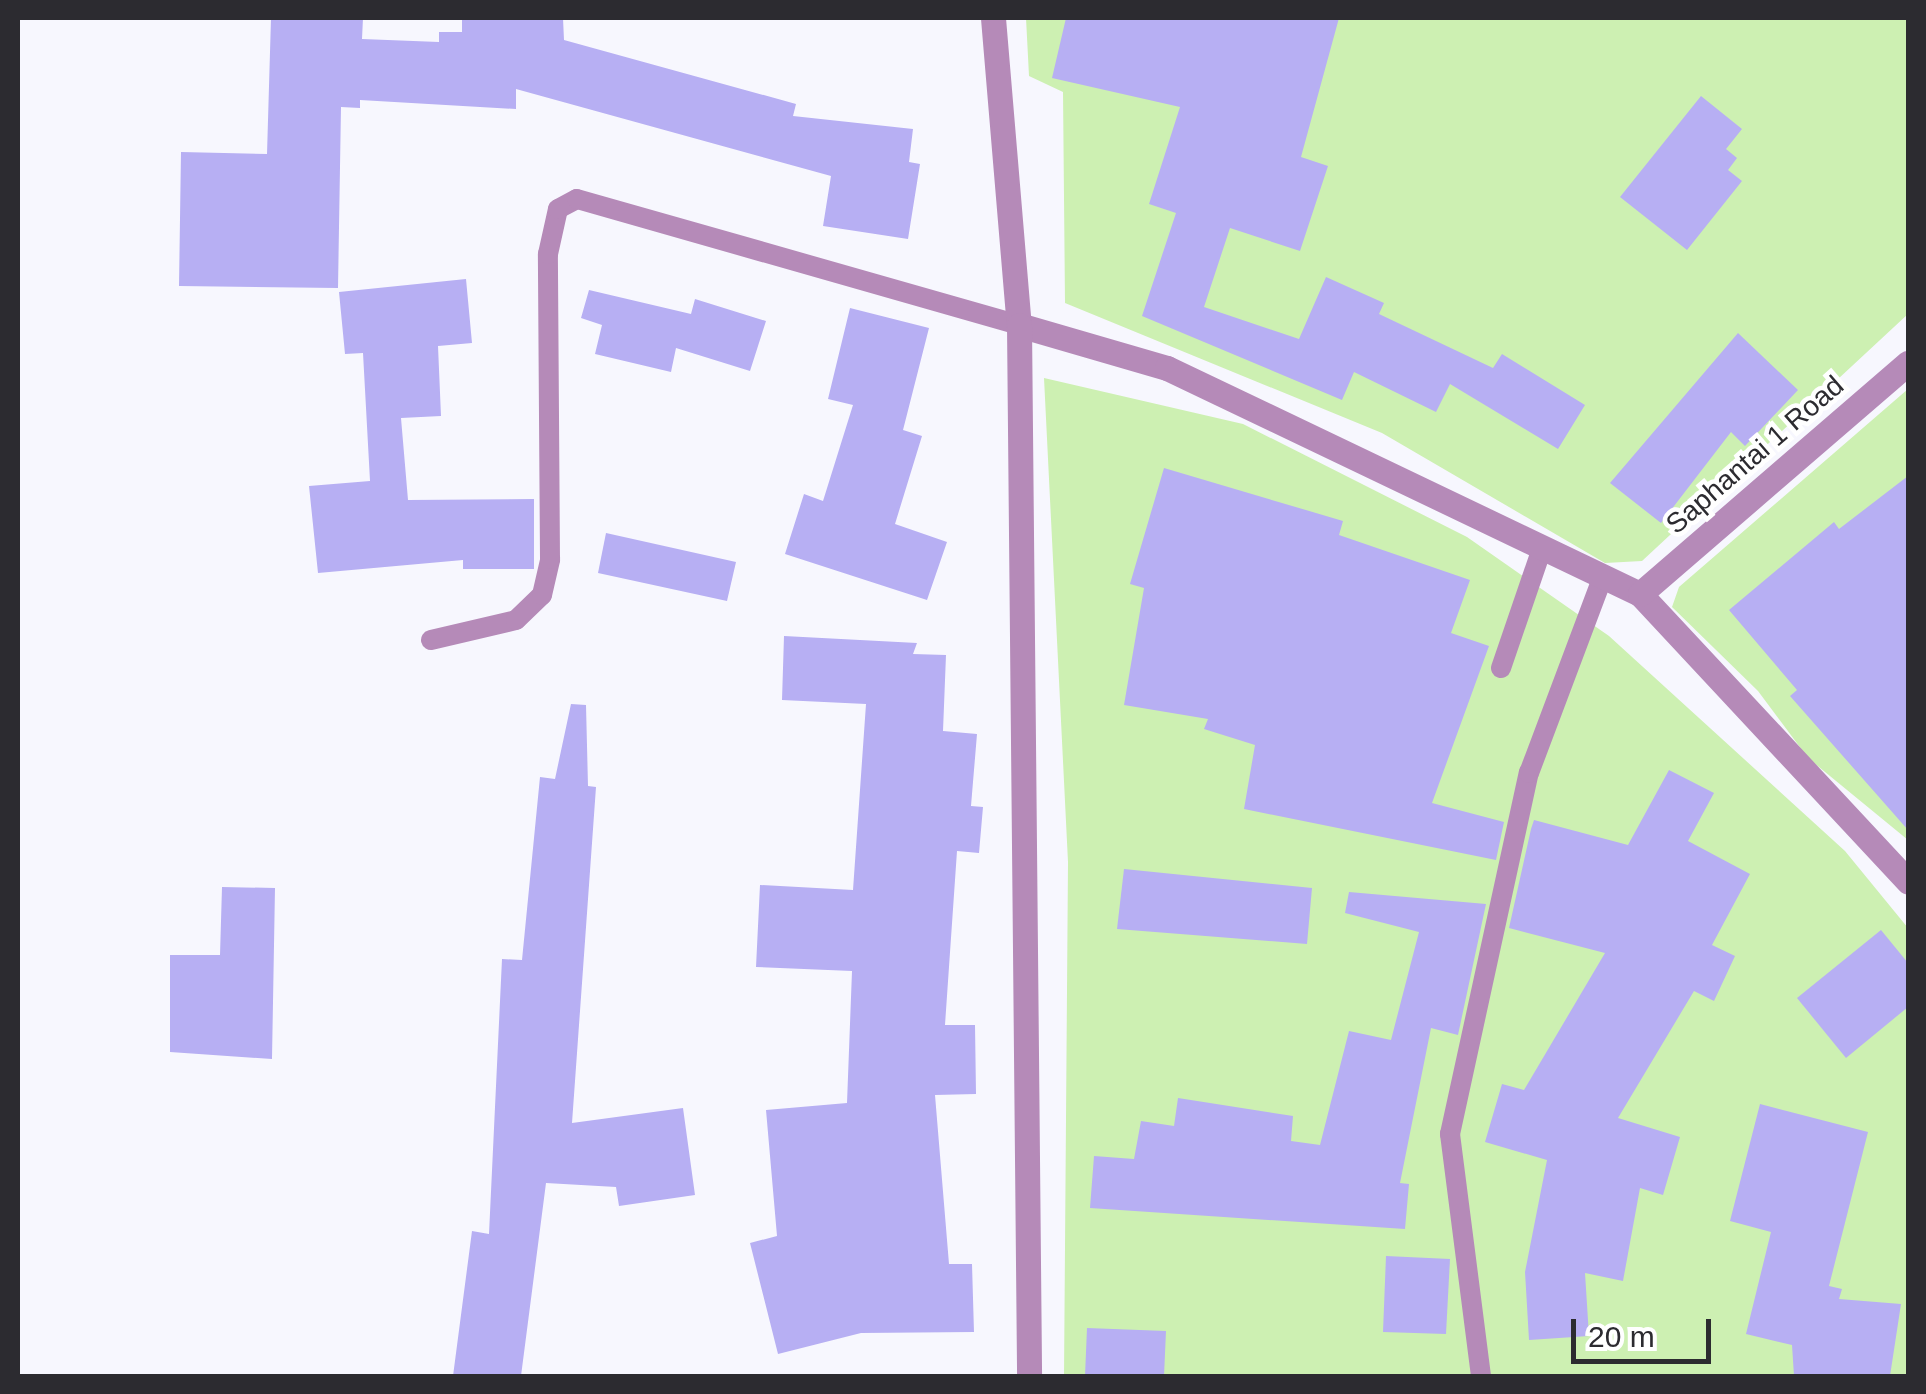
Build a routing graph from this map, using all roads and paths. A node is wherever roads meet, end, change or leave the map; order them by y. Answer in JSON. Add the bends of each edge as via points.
{"nodes":[{"id":1,"x":993,"y":18,"type":"edge"},
{"id":2,"x":1019,"y":324,"type":"junction"},
{"id":3,"x":1908,"y":363,"type":"edge"},
{"id":4,"x":1541,"y":551,"type":"junction"},
{"id":5,"x":1601,"y":581,"type":"junction"},
{"id":6,"x":1640,"y":594,"type":"junction"},
{"id":7,"x":431,"y":640,"type":"dead end"},
{"id":8,"x":1501,"y":668,"type":"dead end"},
{"id":9,"x":1908,"y":881,"type":"edge"},
{"id":10,"x":1029,"y":1376,"type":"edge"},
{"id":11,"x":1481,"y":1376,"type":"edge"}],
"edges":[{"from":1,"to":2,"type":"street"},
{"from":2,"to":4,"type":"street","via":[[1167,368]]},
{"from":2,"to":7,"type":"lane","via":[[577,199],[558,209],[548,254],[550,559],[542,594],[516,620]]},
{"from":2,"to":10,"type":"street"},
{"from":3,"to":6,"type":"street","name":"Saphantai 1 Road"},
{"from":4,"to":5,"type":"street"},
{"from":4,"to":8,"type":"lane"},
{"from":5,"to":6,"type":"street"},
{"from":5,"to":11,"type":"lane","via":[[1529,773],[1450,1134]]},
{"from":6,"to":9,"type":"street"}]}
